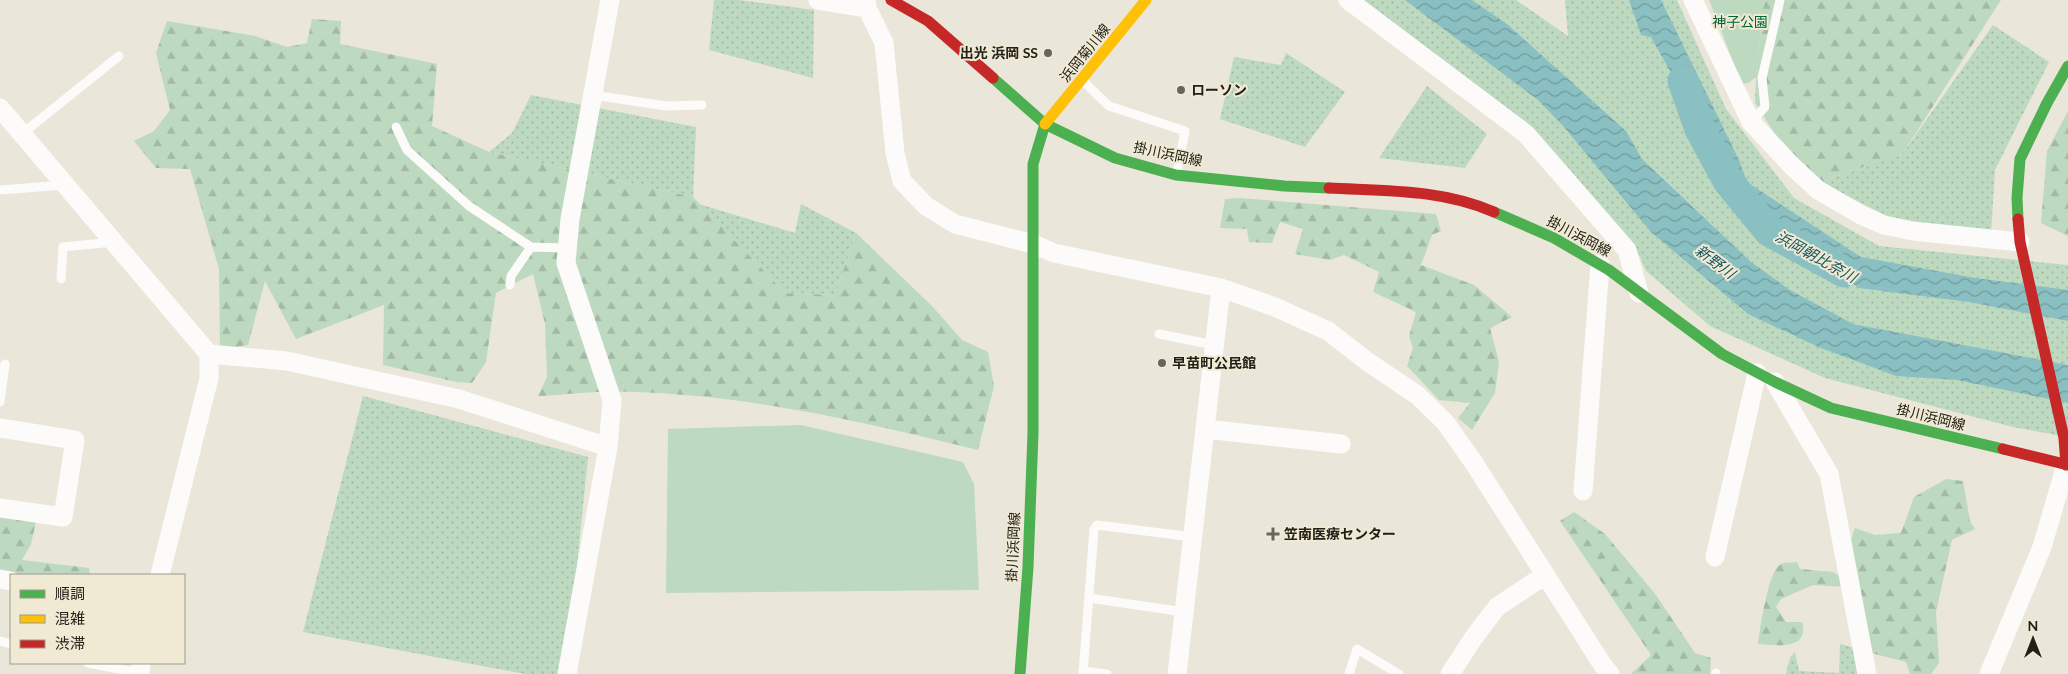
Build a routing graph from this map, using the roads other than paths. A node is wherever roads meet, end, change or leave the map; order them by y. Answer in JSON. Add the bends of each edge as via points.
{"nodes":[{"id":1,"x":610,"y":0,"type":"edge"},
{"id":2,"x":818,"y":0,"type":"edge"},
{"id":3,"x":891,"y":0,"type":"edge"},
{"id":4,"x":1146,"y":0,"type":"edge"},
{"id":5,"x":1348,"y":0,"type":"edge"},
{"id":6,"x":1693,"y":0,"type":"edge"},
{"id":7,"x":1780,"y":0,"type":"edge"},
{"id":8,"x":866,"y":4,"type":"edge"},
{"id":9,"x":119,"y":56,"type":"dead end"},
{"id":10,"x":2068,"y":66,"type":"edge"},
{"id":11,"x":1082,"y":80,"type":"junction"},
{"id":12,"x":593,"y":95,"type":"junction"},
{"id":13,"x":702,"y":106,"type":"dead end"},
{"id":14,"x":0,"y":108,"type":"edge"},
{"id":15,"x":1751,"y":122,"type":"junction"},
{"id":16,"x":1045,"y":124,"type":"junction"},
{"id":17,"x":396,"y":127,"type":"dead end"},
{"id":18,"x":23,"y":133,"type":"junction"},
{"id":19,"x":1176,"y":175,"type":"junction"},
{"id":20,"x":65,"y":185,"type":"junction"},
{"id":21,"x":0,"y":190,"type":"edge"},
{"id":22,"x":113,"y":242,"type":"junction"},
{"id":23,"x":1032,"y":244,"type":"junction"},
{"id":24,"x":531,"y":247,"type":"junction"},
{"id":25,"x":567,"y":248,"type":"junction"},
{"id":26,"x":2022,"y":248,"type":"junction"},
{"id":27,"x":1600,"y":264,"type":"junction"},
{"id":28,"x":61,"y":279,"type":"dead end"},
{"id":29,"x":510,"y":286,"type":"dead end"},
{"id":30,"x":1221,"y":288,"type":"junction"},
{"id":31,"x":1639,"y":293,"type":"junction"},
{"id":32,"x":1159,"y":334,"type":"dead end"},
{"id":33,"x":1214,"y":345,"type":"junction"},
{"id":34,"x":209,"y":354,"type":"junction"},
{"id":35,"x":4,"y":364,"type":"dead end"},
{"id":36,"x":1758,"y":373,"type":"junction"},
{"id":37,"x":1775,"y":382,"type":"junction"},
{"id":38,"x":0,"y":402,"type":"edge"},
{"id":39,"x":0,"y":428,"type":"edge"},
{"id":40,"x":1205,"y":429,"type":"junction"},
{"id":41,"x":1341,"y":444,"type":"dead end"},
{"id":42,"x":608,"y":447,"type":"junction"},
{"id":43,"x":2067,"y":465,"type":"edge"},
{"id":44,"x":1582,"y":491,"type":"dead end"},
{"id":45,"x":0,"y":508,"type":"edge"},
{"id":46,"x":1193,"y":537,"type":"junction"},
{"id":47,"x":1715,"y":557,"type":"dead end"},
{"id":48,"x":160,"y":574,"type":"edge"},
{"id":49,"x":1545,"y":575,"type":"junction"},
{"id":50,"x":1089,"y":598,"type":"junction"},
{"id":51,"x":1184,"y":612,"type":"junction"},
{"id":52,"x":95,"y":664,"type":"edge"},
{"id":53,"x":140,"y":670,"type":"edge"},
{"id":54,"x":1083,"y":672,"type":"edge"},
{"id":55,"x":567,"y":674,"type":"edge"},
{"id":56,"x":1020,"y":674,"type":"edge"},
{"id":57,"x":1107,"y":674,"type":"edge"},
{"id":58,"x":1177,"y":674,"type":"edge"},
{"id":59,"x":1349,"y":674,"type":"edge"},
{"id":60,"x":1400,"y":674,"type":"edge"},
{"id":61,"x":1450,"y":674,"type":"edge"},
{"id":62,"x":1610,"y":674,"type":"edge"},
{"id":63,"x":1867,"y":674,"type":"edge"},
{"id":64,"x":1989,"y":674,"type":"edge"}],
"edges":[{"from":1,"to":12,"type":"street"},
{"from":2,"to":8,"type":"street"},
{"from":3,"to":16,"type":"main road","name":"掛川浜岡線","via":[[928,22]]},
{"from":4,"to":11,"type":"main road","name":"浜岡菊川線"},
{"from":5,"to":31,"type":"street","via":[[1526,134],[1627,250]]},
{"from":6,"to":15,"type":"street"},
{"from":7,"to":15,"type":"lane","via":[[1762,78],[1765,107]]},
{"from":8,"to":23,"type":"street","via":[[884,43],[895,153],[902,181],[926,206],[955,224]]},
{"from":9,"to":18,"type":"lane"},
{"from":10,"to":26,"type":"main road","via":[[2020,159],[2017,198]]},
{"from":11,"to":16,"type":"main road","name":"浜岡菊川線"},
{"from":11,"to":19,"type":"lane","via":[[1109,106],[1185,131]]},
{"from":12,"to":13,"type":"lane","via":[[666,106]]},
{"from":12,"to":25,"type":"street"},
{"from":14,"to":18,"type":"street"},
{"from":15,"to":26,"type":"street","via":[[1818,190],[1861,215],[1884,225],[1913,231]]},
{"from":16,"to":19,"type":"main road","name":"掛川浜岡線","via":[[1115,158]]},
{"from":16,"to":23,"type":"main road","name":"掛川浜岡線","via":[[1034,164]]},
{"from":17,"to":24,"type":"lane","via":[[407,150],[469,206]]},
{"from":18,"to":20,"type":"street"},
{"from":19,"to":27,"type":"main road","name":"掛川浜岡線","via":[[1284,186],[1418,192],[1471,202],[1554,238]]},
{"from":20,"to":21,"type":"lane"},
{"from":20,"to":22,"type":"street"},
{"from":22,"to":28,"type":"lane","via":[[63,247]]},
{"from":22,"to":34,"type":"street"},
{"from":23,"to":30,"type":"street","via":[[1054,253]]},
{"from":23,"to":56,"type":"main road","name":"掛川浜岡線","via":[[1034,433]]},
{"from":24,"to":25,"type":"lane"},
{"from":24,"to":29,"type":"lane","via":[[511,276]]},
{"from":25,"to":42,"type":"street","via":[[566,262],[612,400]]},
{"from":26,"to":43,"type":"main road","via":[[2064,438]]},
{"from":27,"to":31,"type":"main road","name":"掛川浜岡線"},
{"from":27,"to":44,"type":"street"},
{"from":30,"to":33,"type":"street"},
{"from":30,"to":49,"type":"street","via":[[1328,331],[1417,395],[1445,422]]},
{"from":31,"to":36,"type":"main road","name":"掛川浜岡線","via":[[1722,354]]},
{"from":32,"to":33,"type":"lane"},
{"from":33,"to":40,"type":"street"},
{"from":34,"to":42,"type":"street","via":[[287,361],[459,399]]},
{"from":34,"to":48,"type":"street","via":[[209,378]]},
{"from":35,"to":38,"type":"lane"},
{"from":36,"to":37,"type":"main road","name":"掛川浜岡線"},
{"from":36,"to":47,"type":"street"},
{"from":37,"to":43,"type":"main road","name":"掛川浜岡線","via":[[1831,408]]},
{"from":37,"to":63,"type":"street","via":[[1829,474]]},
{"from":39,"to":45,"type":"street","via":[[75,440],[63,517]]},
{"from":40,"to":41,"type":"street"},
{"from":40,"to":46,"type":"street"},
{"from":42,"to":55,"type":"street"},
{"from":43,"to":64,"type":"street","via":[[2042,547]]},
{"from":46,"to":50,"type":"lane","via":[[1096,525]]},
{"from":46,"to":51,"type":"street"},
{"from":49,"to":61,"type":"street","via":[[1497,607]]},
{"from":49,"to":62,"type":"street"},
{"from":50,"to":51,"type":"lane"},
{"from":50,"to":54,"type":"lane"},
{"from":51,"to":58,"type":"street"},
{"from":52,"to":53,"type":"lane"},
{"from":54,"to":57,"type":"lane"},
{"from":59,"to":60,"type":"lane","via":[[1357,649]]}]}
